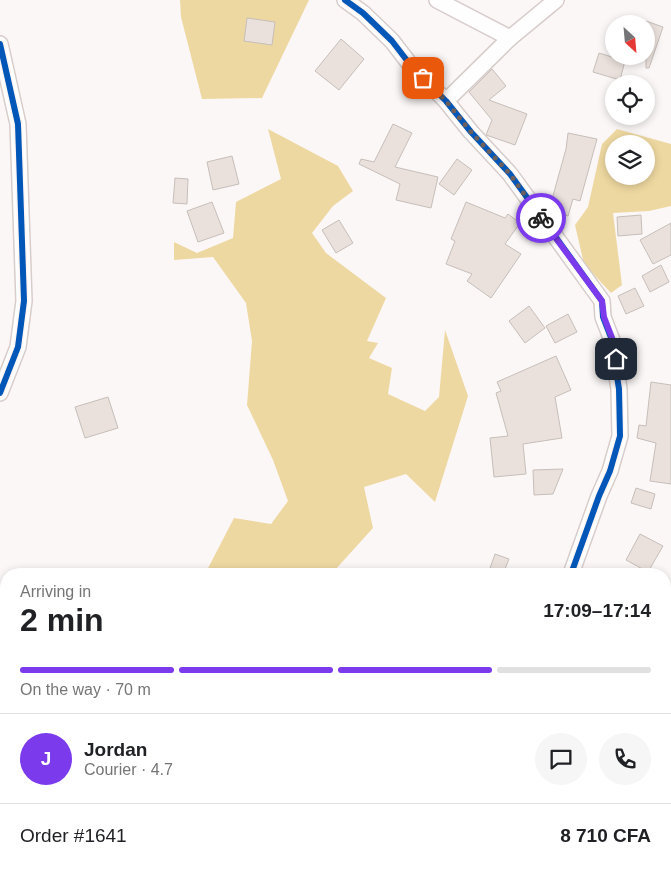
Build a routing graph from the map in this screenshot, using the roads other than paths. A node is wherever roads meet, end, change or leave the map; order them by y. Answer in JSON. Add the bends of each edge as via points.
{"nodes":[{"id":1,"x":345,"y":0,"type":"edge"},
{"id":2,"x":437,"y":0,"type":"edge"},
{"id":3,"x":556,"y":0,"type":"edge"},
{"id":4,"x":510,"y":38,"type":"junction"},
{"id":5,"x":0,"y":44,"type":"edge"},
{"id":6,"x":446,"y":101,"type":"junction"},
{"id":7,"x":0,"y":393,"type":"edge"},
{"id":8,"x":573,"y":568,"type":"edge"}],
"edges":[{"from":1,"to":6,"type":"street","via":[[376,24]]},
{"from":2,"to":4,"type":"street"},
{"from":3,"to":4,"type":"street"},
{"from":4,"to":6,"type":"street"},
{"from":5,"to":7,"type":"street","via":[[18,124],[24,292],[18,347]]},
{"from":6,"to":8,"type":"street","via":[[510,174],[602,301],[604,317],[616,348],[620,436]]}]}
